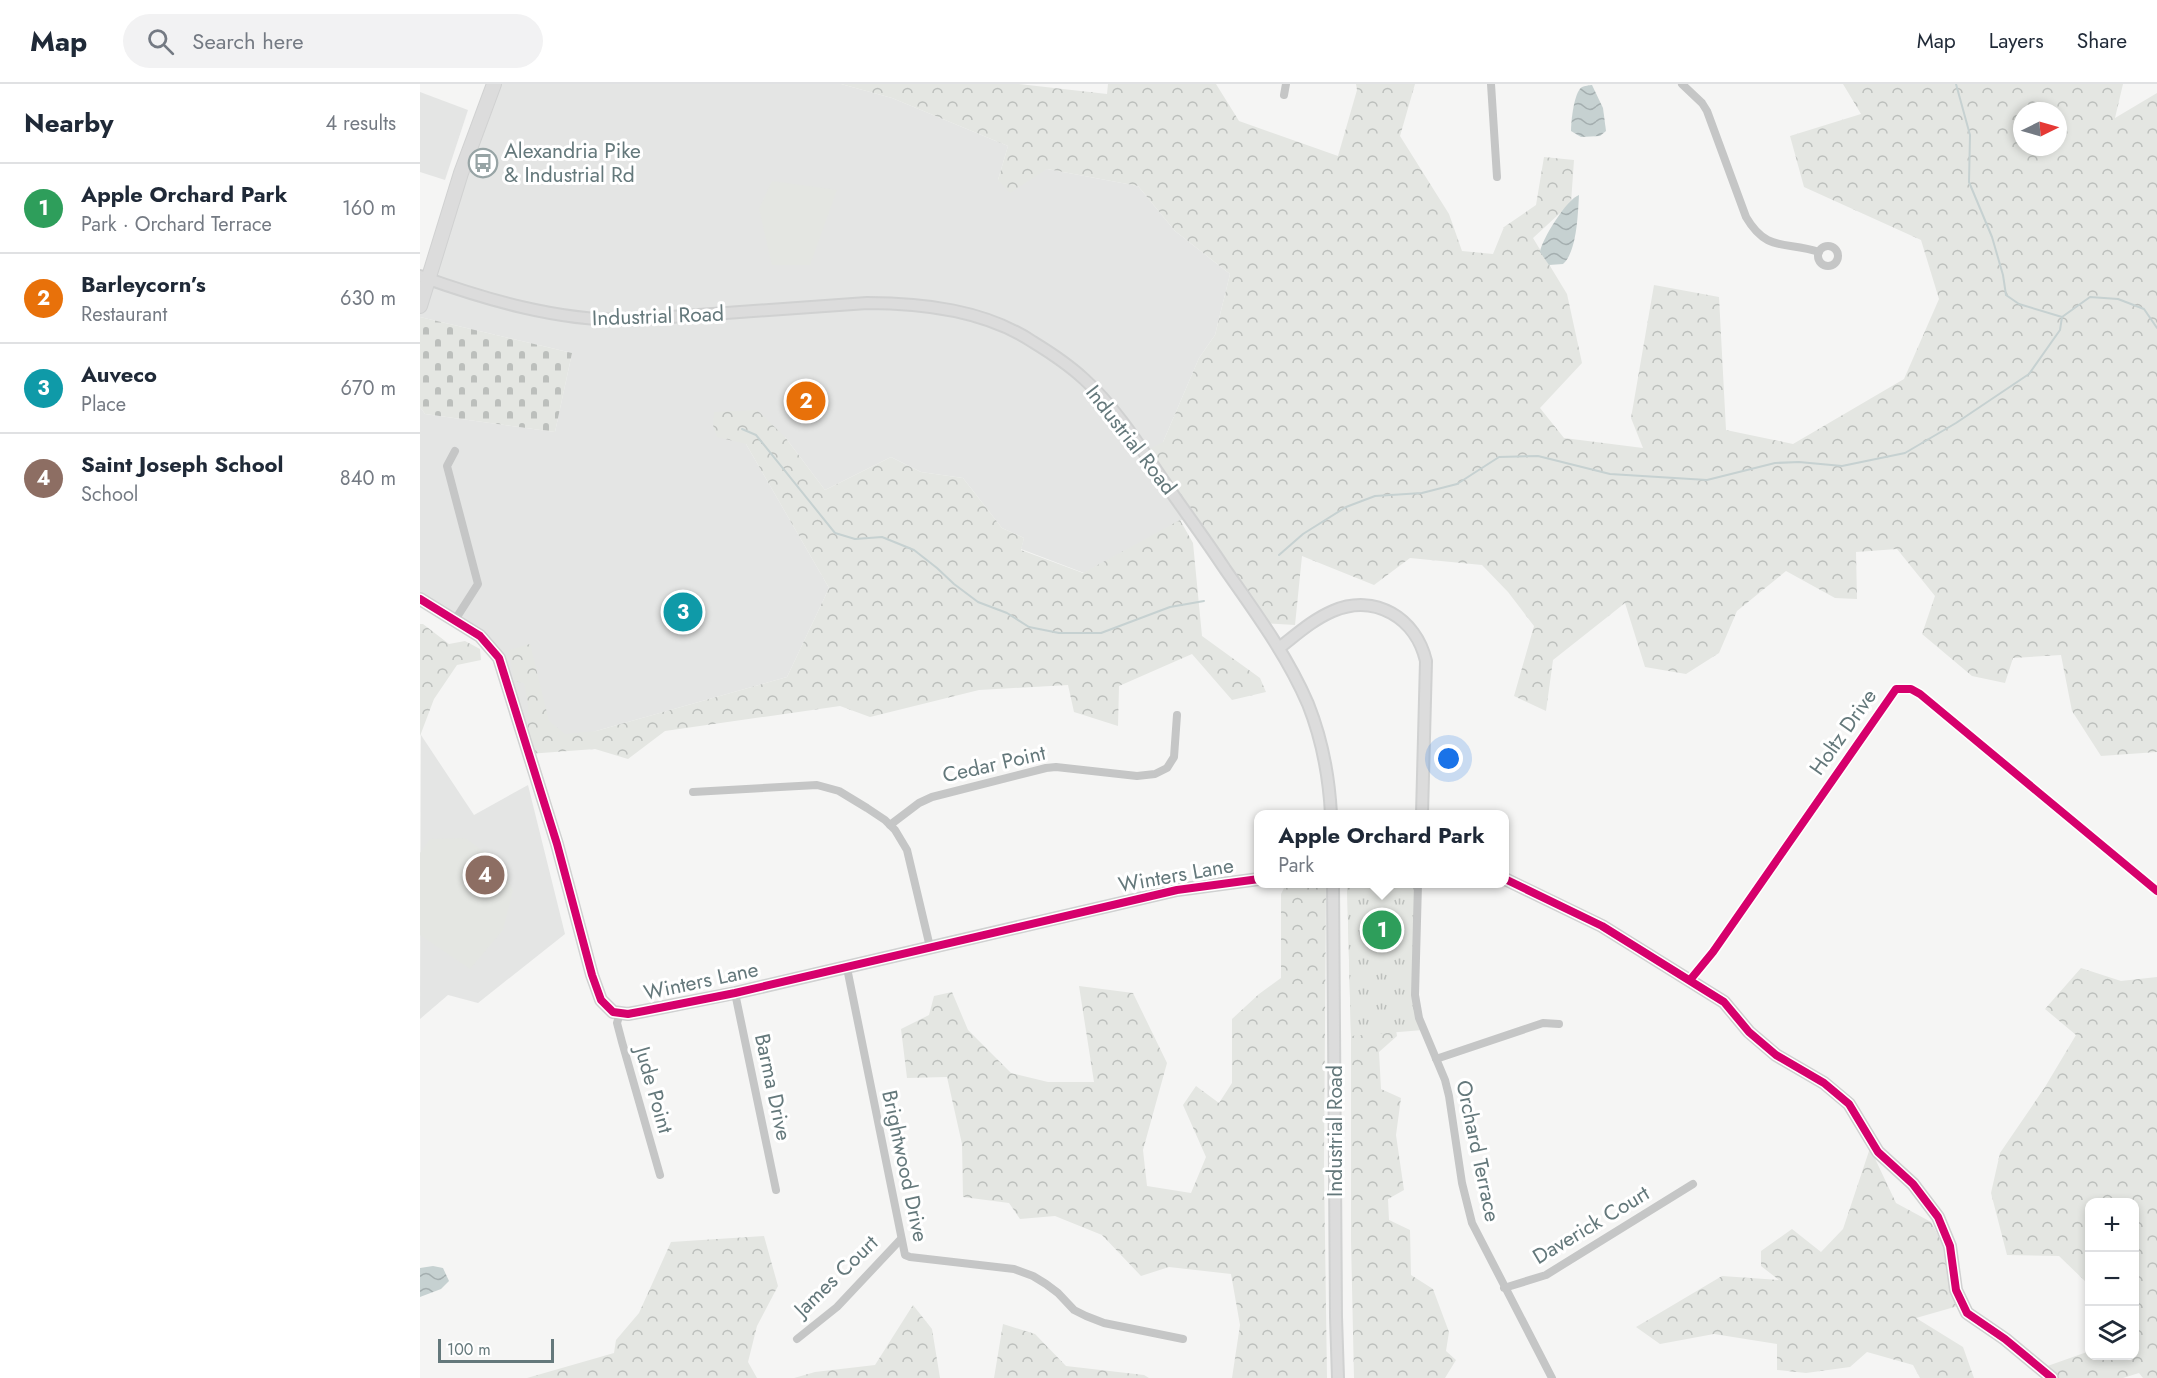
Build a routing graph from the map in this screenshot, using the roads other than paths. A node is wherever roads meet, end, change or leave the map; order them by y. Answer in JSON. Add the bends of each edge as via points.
{"nodes":[{"id":1,"x":494,"y":84,"type":"edge"},
{"id":2,"x":1286,"y":84,"type":"edge"},
{"id":3,"x":1491,"y":84,"type":"edge"},
{"id":4,"x":1682,"y":84,"type":"edge"},
{"id":5,"x":1284,"y":94,"type":"dead end"},
{"id":6,"x":1497,"y":177,"type":"dead end"},
{"id":7,"x":1819,"y":252,"type":"dead end"},
{"id":8,"x":425,"y":278,"type":"edge"},
{"id":9,"x":420,"y":306,"type":"edge"},
{"id":10,"x":455,"y":451,"type":"dead end"},
{"id":11,"x":420,"y":599,"type":"edge"},
{"id":12,"x":455,"y":620,"type":"junction"},
{"id":13,"x":1279,"y":648,"type":"junction"},
{"id":14,"x":1177,"y":716,"type":"dead end"},
{"id":15,"x":693,"y":792,"type":"dead end"},
{"id":16,"x":1331,"y":810,"type":"edge"},
{"id":17,"x":1422,"y":810,"type":"edge"},
{"id":18,"x":890,"y":825,"type":"junction"},
{"id":19,"x":1254,"y":880,"type":"edge"},
{"id":20,"x":1509,"y":881,"type":"edge"},
{"id":21,"x":1333,"y":888,"type":"edge"},
{"id":22,"x":1418,"y":888,"type":"edge"},
{"id":23,"x":2157,"y":891,"type":"edge"},
{"id":24,"x":930,"y":947,"type":"junction"},
{"id":25,"x":848,"y":968,"type":"junction"},
{"id":26,"x":1690,"y":980,"type":"junction"},
{"id":27,"x":735,"y":993,"type":"junction"},
{"id":28,"x":620,"y":1013,"type":"junction"},
{"id":29,"x":1559,"y":1024,"type":"dead end"},
{"id":30,"x":1436,"y":1059,"type":"junction"},
{"id":31,"x":660,"y":1175,"type":"dead end"},
{"id":32,"x":1693,"y":1184,"type":"dead end"},
{"id":33,"x":776,"y":1190,"type":"dead end"},
{"id":34,"x":901,"y":1239,"type":"junction"},
{"id":35,"x":1504,"y":1288,"type":"junction"},
{"id":36,"x":797,"y":1339,"type":"dead end"},
{"id":37,"x":1184,"y":1339,"type":"dead end"},
{"id":38,"x":1338,"y":1378,"type":"edge"},
{"id":39,"x":1552,"y":1378,"type":"edge"},
{"id":40,"x":2052,"y":1378,"type":"edge"}],
"edges":[{"from":1,"to":8,"type":"highway"},
{"from":2,"to":5,"type":"street"},
{"from":3,"to":6,"type":"street"},
{"from":4,"to":7,"type":"street","via":[[1707,111],[1753,230],[1769,241]]},
{"from":8,"to":9,"type":"highway"},
{"from":8,"to":13,"type":"street","name":"Industrial Road","via":[[537,311],[581,318],[630,320],[894,303],[959,312],[1015,332],[1068,366],[1109,406]]},
{"from":10,"to":12,"type":"street","via":[[447,466],[478,584]]},
{"from":11,"to":12,"type":"street","name":"Winters Lane"},
{"from":12,"to":28,"type":"street","name":"Winters Lane","via":[[480,636],[499,658],[557,844],[592,975],[604,1004]]},
{"from":13,"to":16,"type":"street","name":"Industrial Road","via":[[1314,722],[1327,768]]},
{"from":13,"to":17,"type":"street","via":[[1318,618],[1353,606],[1382,608],[1407,623],[1420,640],[1426,661]]},
{"from":14,"to":18,"type":"street","name":"Cedar Point","via":[[1173,757],[1167,768],[1155,774],[1046,768],[932,797]]},
{"from":15,"to":18,"type":"street","via":[[827,786]]},
{"from":18,"to":24,"type":"street","via":[[907,850]]},
{"from":19,"to":24,"type":"street","name":"Winters Lane","via":[[1177,890]]},
{"from":20,"to":26,"type":"street","via":[[1602,926]]},
{"from":21,"to":38,"type":"street","name":"Industrial Road"},
{"from":22,"to":30,"type":"street","name":"Orchard Terrace","via":[[1415,995],[1419,1018]]},
{"from":23,"to":26,"type":"street","name":"Holtz Drive","via":[[1920,693],[1896,689]]},
{"from":24,"to":25,"type":"street","name":"Winters Lane"},
{"from":25,"to":27,"type":"street","name":"Winters Lane"},
{"from":25,"to":34,"type":"street","name":"Brightwood Drive"},
{"from":26,"to":40,"type":"street","via":[[1724,1002],[1749,1032],[1776,1055],[1824,1083],[1849,1104],[1878,1152],[1913,1184],[1938,1217],[1950,1246],[1956,1290],[1967,1313]]},
{"from":27,"to":28,"type":"street","name":"Winters Lane"},
{"from":27,"to":33,"type":"street","name":"Barma Drive"},
{"from":28,"to":31,"type":"street","name":"Jude Point","via":[[617,1023]]},
{"from":29,"to":30,"type":"street","via":[[1543,1023]]},
{"from":30,"to":35,"type":"street","name":"Orchard Terrace","via":[[1449,1096],[1472,1224]]},
{"from":32,"to":35,"type":"street","name":"Daverick Court","via":[[1546,1275]]},
{"from":34,"to":36,"type":"street","name":"James Court","via":[[837,1307]]},
{"from":34,"to":37,"type":"street","name":"Brightwood Drive","via":[[904,1253],[910,1257],[1014,1269],[1034,1276],[1086,1317]]},
{"from":35,"to":39,"type":"street","name":"Orchard Terrace"}]}
